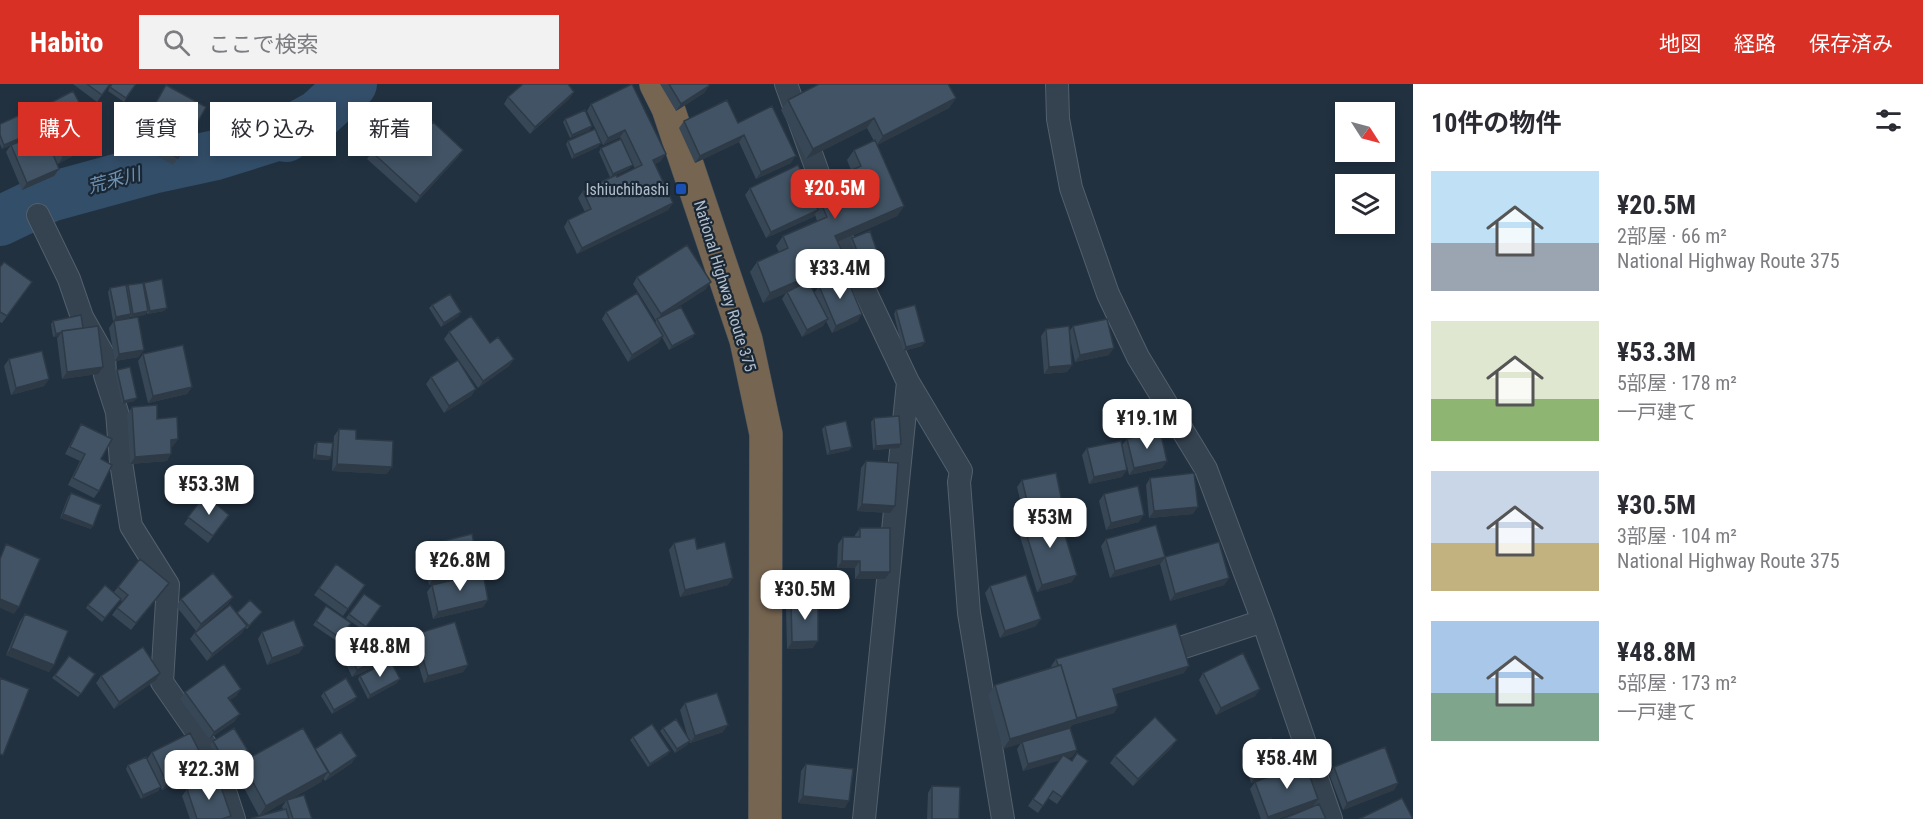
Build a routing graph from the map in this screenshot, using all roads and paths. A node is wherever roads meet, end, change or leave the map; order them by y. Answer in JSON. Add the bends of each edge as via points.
{"nodes":[{"id":1,"x":656,"y":84,"type":"edge"},
{"id":2,"x":786,"y":84,"type":"edge"},
{"id":3,"x":1057,"y":84,"type":"edge"},
{"id":4,"x":38,"y":215,"type":"dead end"},
{"id":5,"x":908,"y":382,"type":"junction"},
{"id":6,"x":1263,"y":621,"type":"junction"},
{"id":7,"x":1130,"y":664,"type":"edge"},
{"id":8,"x":1008,"y":704,"type":"edge"},
{"id":9,"x":986,"y":711,"type":"junction"},
{"id":10,"x":234,"y":819,"type":"edge"},
{"id":11,"x":765,"y":819,"type":"edge"},
{"id":12,"x":864,"y":819,"type":"edge"},
{"id":13,"x":1003,"y":819,"type":"edge"},
{"id":14,"x":1331,"y":819,"type":"edge"}],
"edges":[{"from":1,"to":11,"type":"highway","name":"National Highway Route 375","via":[[668,108],[746,340],[766,434]]},
{"from":2,"to":5,"type":"street","via":[[847,253]]},
{"from":3,"to":6,"type":"street","via":[[1071,188],[1108,294],[1138,357],[1206,469]]},
{"from":4,"to":10,"type":"street","via":[[69,279],[82,317],[104,356],[105,375],[117,412],[131,526],[168,585],[162,682],[214,757]]},
{"from":5,"to":9,"type":"street","via":[[961,471],[969,613]]},
{"from":5,"to":12,"type":"street"},
{"from":6,"to":7,"type":"street"},
{"from":6,"to":14,"type":"street"},
{"from":8,"to":9,"type":"street"},
{"from":9,"to":13,"type":"street"}]}
